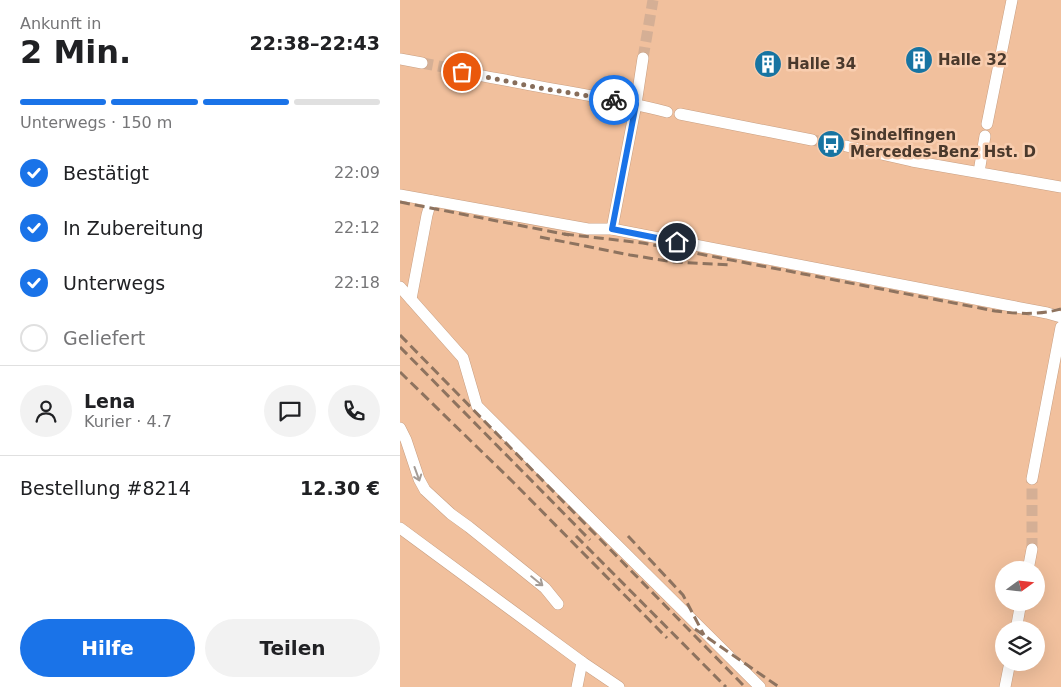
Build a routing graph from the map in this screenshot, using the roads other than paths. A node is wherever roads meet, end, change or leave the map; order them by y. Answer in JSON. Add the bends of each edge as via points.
{"nodes":[{"id":1,"x":1012,"y":0,"type":"edge"},
{"id":2,"x":643,"y":58,"type":"tunnel mouth"},
{"id":3,"x":400,"y":59,"type":"edge"},
{"id":4,"x":422,"y":63,"type":"tunnel mouth"},
{"id":5,"x":449,"y":68,"type":"tunnel mouth"},
{"id":6,"x":636,"y":104,"type":"junction"},
{"id":7,"x":667,"y":112,"type":"dead end"},
{"id":8,"x":680,"y":114,"type":"dead end"},
{"id":9,"x":812,"y":140,"type":"tunnel mouth"},
{"id":10,"x":846,"y":146,"type":"tunnel mouth"},
{"id":11,"x":979,"y":172,"type":"junction"},
{"id":12,"x":1061,"y":188,"type":"edge"},
{"id":13,"x":400,"y":195,"type":"edge"},
{"id":14,"x":432,"y":201,"type":"junction"},
{"id":15,"x":612,"y":229,"type":"junction"},
{"id":16,"x":400,"y":287,"type":"edge"},
{"id":17,"x":411,"y":299,"type":"junction"},
{"id":18,"x":1061,"y":317,"type":"edge"},
{"id":19,"x":1061,"y":327,"type":"edge"},
{"id":20,"x":400,"y":428,"type":"edge"},
{"id":21,"x":1032,"y":479,"type":"tunnel mouth"},
{"id":22,"x":400,"y":528,"type":"edge"},
{"id":23,"x":1032,"y":548,"type":"tunnel mouth"},
{"id":24,"x":1030,"y":561,"type":"edge"},
{"id":25,"x":558,"y":604,"type":"dead end"},
{"id":26,"x":582,"y":662,"type":"junction"},
{"id":27,"x":1008,"y":671,"type":"edge"},
{"id":28,"x":577,"y":687,"type":"edge"},
{"id":29,"x":619,"y":687,"type":"edge"},
{"id":30,"x":760,"y":687,"type":"edge"},
{"id":31,"x":1005,"y":687,"type":"edge"}],
"edges":[{"from":1,"to":11,"type":"street"},
{"from":2,"to":6,"type":"street"},
{"from":3,"to":4,"type":"street"},
{"from":5,"to":6,"type":"street"},
{"from":6,"to":7,"type":"street"},
{"from":6,"to":15,"type":"street"},
{"from":8,"to":9,"type":"street"},
{"from":10,"to":11,"type":"street"},
{"from":11,"to":12,"type":"street"},
{"from":13,"to":14,"type":"street"},
{"from":14,"to":15,"type":"street","via":[[588,229]]},
{"from":14,"to":17,"type":"street"},
{"from":15,"to":18,"type":"street"},
{"from":16,"to":17,"type":"street"},
{"from":17,"to":30,"type":"street","via":[[463,358],[477,406]]},
{"from":19,"to":21,"type":"street"},
{"from":20,"to":25,"type":"street","one_way":true,"via":[[418,479],[426,490],[451,514],[545,588]]},
{"from":22,"to":26,"type":"street"},
{"from":23,"to":24,"type":"street"},
{"from":26,"to":28,"type":"street"},
{"from":26,"to":29,"type":"street"},
{"from":27,"to":31,"type":"street"}]}
